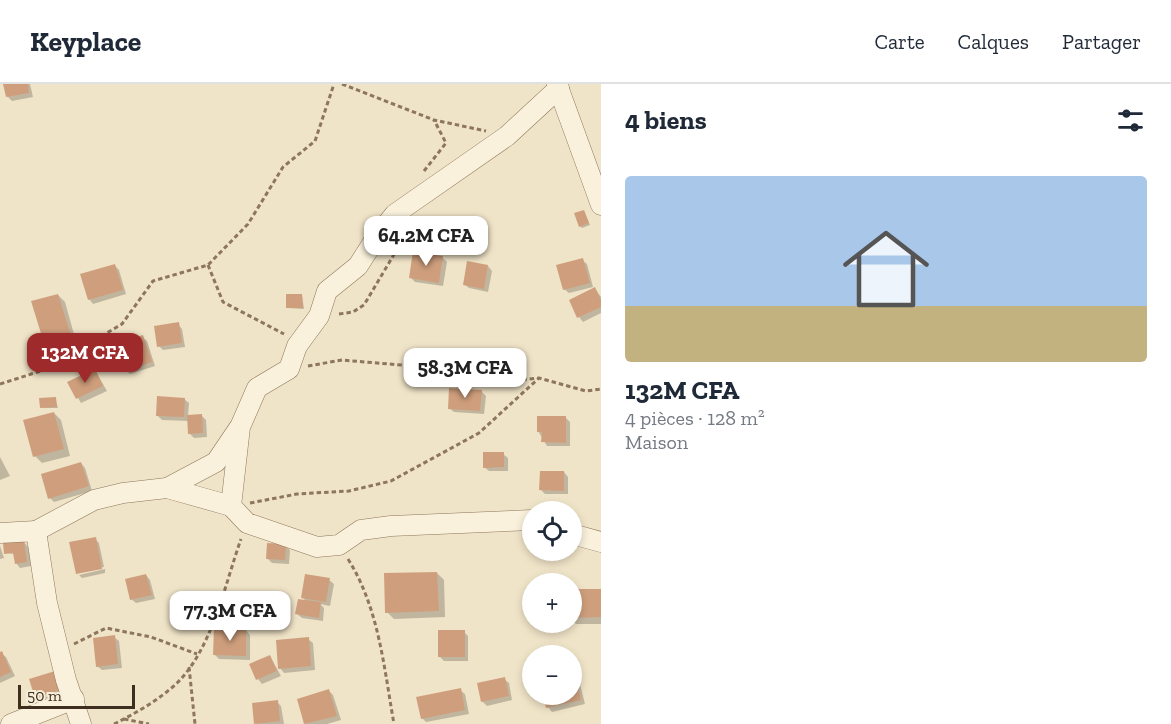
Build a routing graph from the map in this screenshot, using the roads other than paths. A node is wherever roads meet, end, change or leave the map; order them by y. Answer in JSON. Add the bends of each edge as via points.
{"nodes":[{"id":1,"x":558,"y":86,"type":"edge"},
{"id":2,"x":601,"y":205,"type":"edge"},
{"id":3,"x":240,"y":427,"type":"junction"},
{"id":4,"x":167,"y":488,"type":"junction"},
{"id":5,"x":231,"y":506,"type":"junction"},
{"id":6,"x":522,"y":520,"type":"edge"},
{"id":7,"x":36,"y":531,"type":"junction"},
{"id":8,"x":0,"y":533,"type":"edge"},
{"id":9,"x":582,"y":537,"type":"edge"},
{"id":10,"x":601,"y":542,"type":"edge"},
{"id":11,"x":74,"y":699,"type":"junction"},
{"id":12,"x":11,"y":724,"type":"edge"},
{"id":13,"x":81,"y":724,"type":"edge"}],
"edges":[{"from":1,"to":2,"type":"street"},
{"from":1,"to":3,"type":"street","via":[[507,136],[395,214],[358,266],[327,291],[319,316],[297,346],[289,369],[256,388]]},
{"from":3,"to":4,"type":"street","via":[[216,462]]},
{"from":3,"to":5,"type":"street"},
{"from":4,"to":5,"type":"street"},
{"from":4,"to":7,"type":"street","via":[[123,492],[94,500]]},
{"from":5,"to":6,"type":"street","via":[[247,523],[317,547],[339,545],[362,530]]},
{"from":7,"to":8,"type":"street"},
{"from":7,"to":11,"type":"street","via":[[47,603]]},
{"from":9,"to":10,"type":"street"},
{"from":11,"to":12,"type":"street"},
{"from":11,"to":13,"type":"street"}]}
